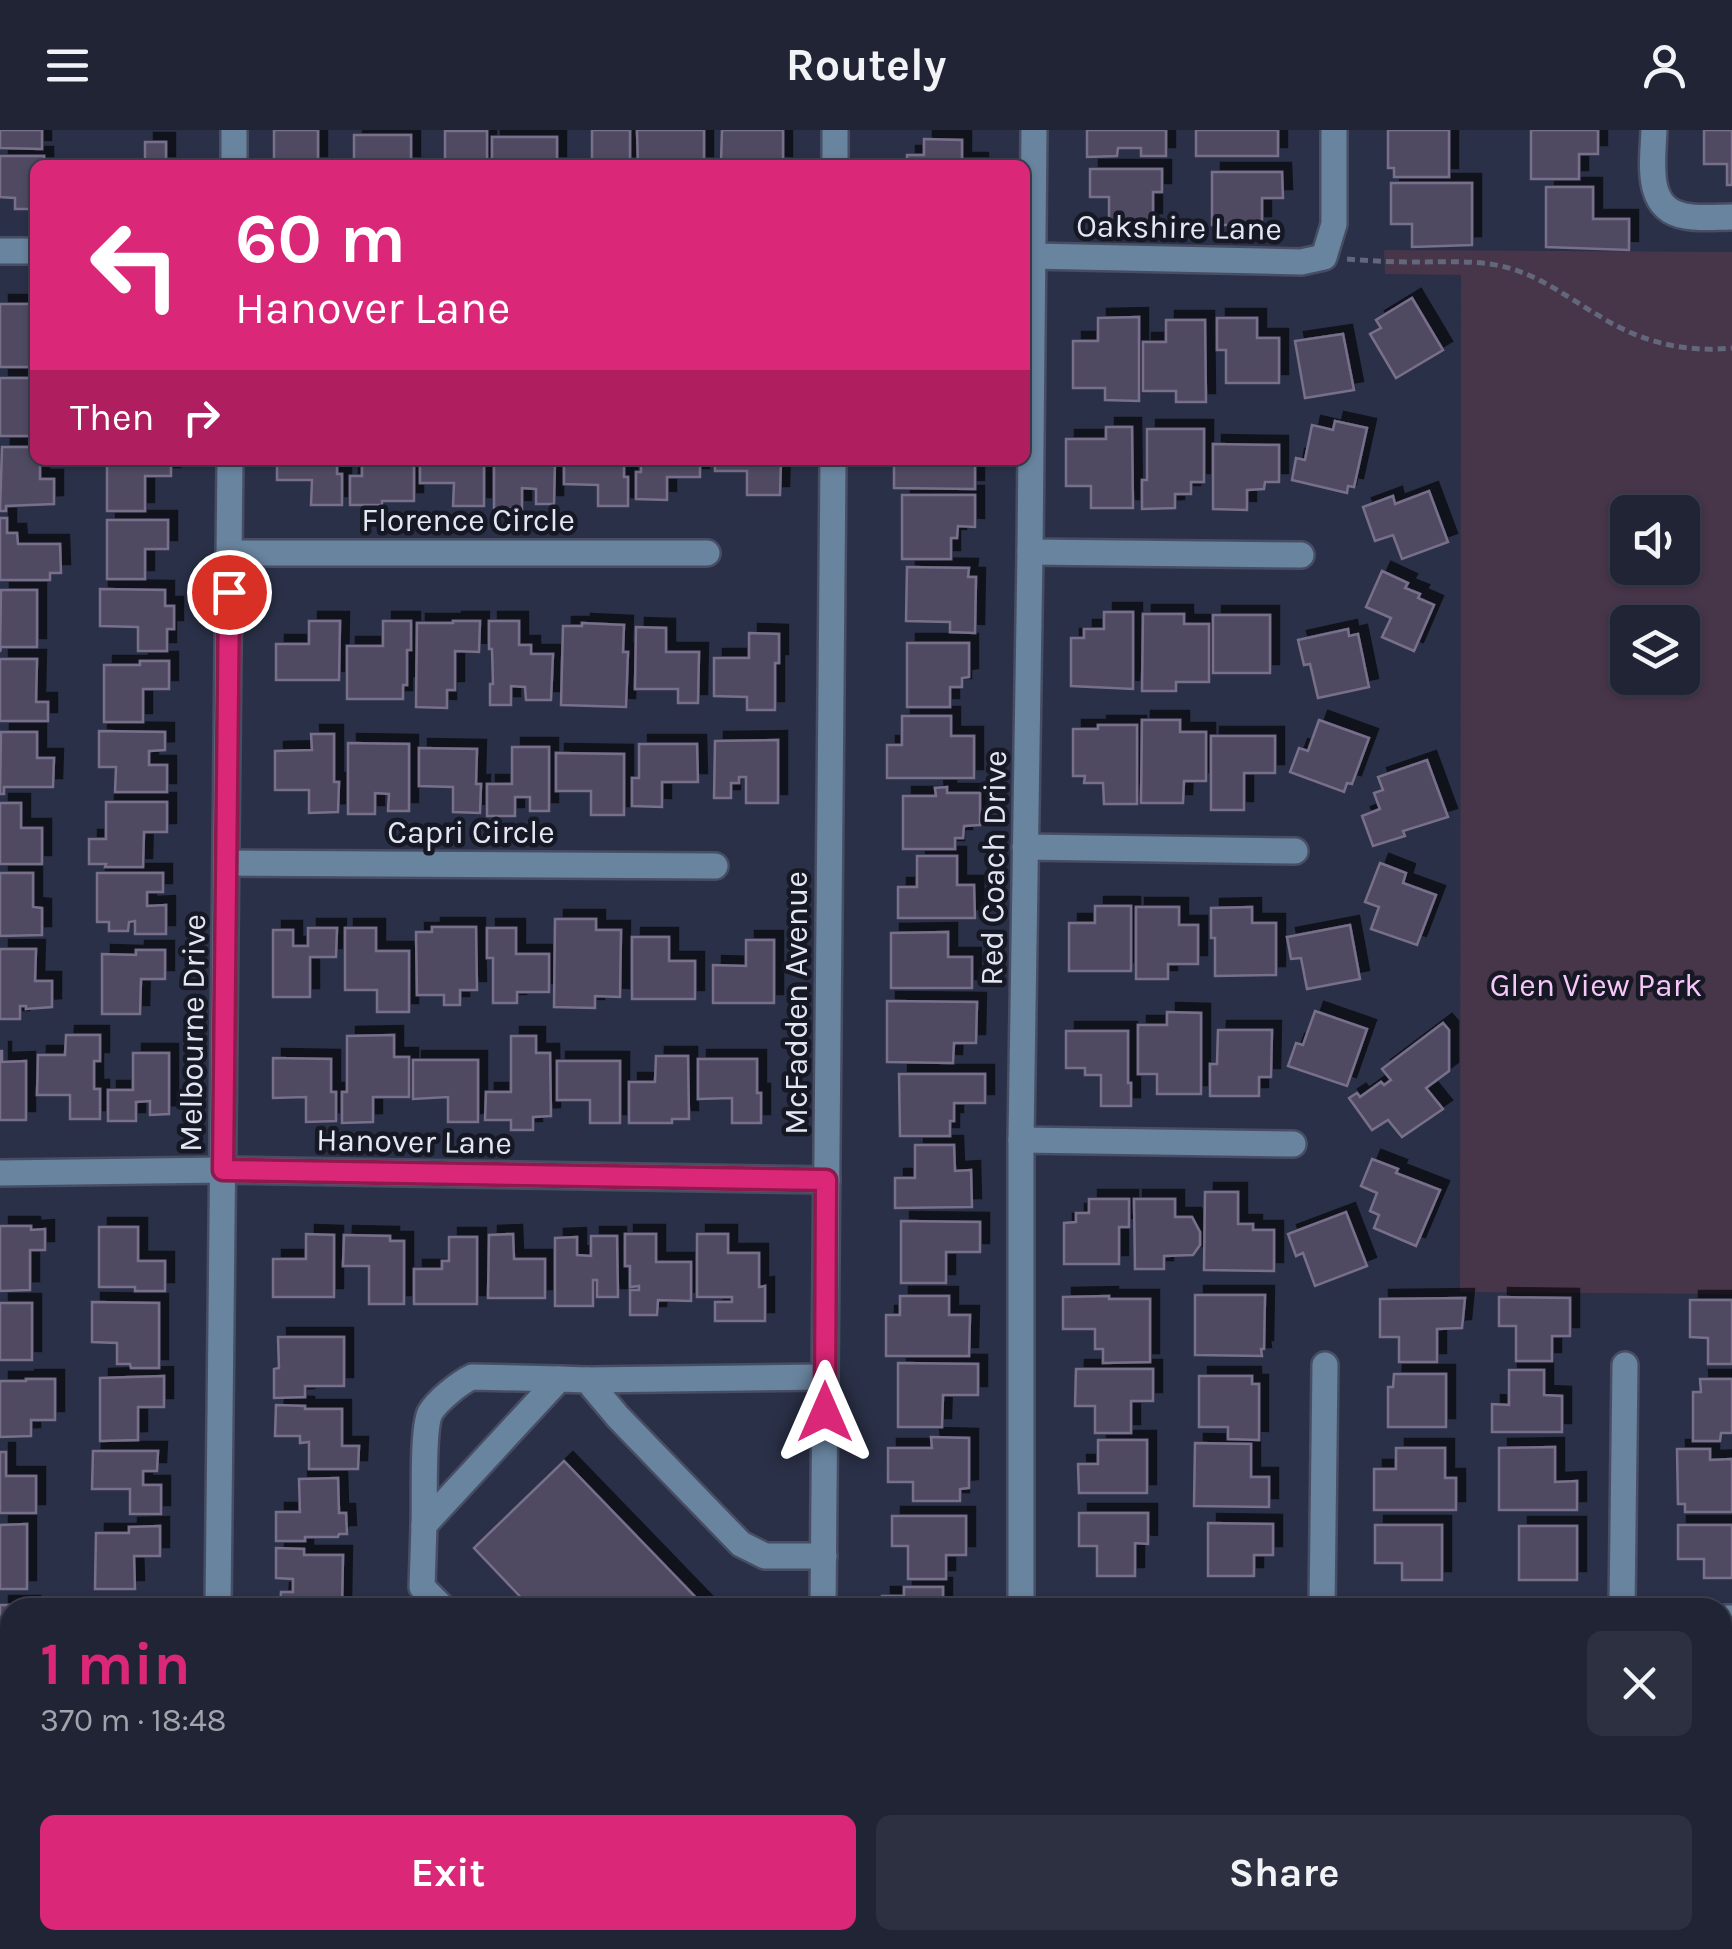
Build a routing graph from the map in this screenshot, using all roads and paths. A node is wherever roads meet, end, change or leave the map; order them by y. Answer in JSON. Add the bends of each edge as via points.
{"nodes":[{"id":1,"x":234,"y":130,"type":"edge"},
{"id":2,"x":835,"y":130,"type":"edge"},
{"id":3,"x":1034,"y":130,"type":"edge"},
{"id":4,"x":1334,"y":130,"type":"edge"},
{"id":5,"x":1654,"y":130,"type":"edge"},
{"id":6,"x":234,"y":160,"type":"edge"},
{"id":7,"x":835,"y":160,"type":"edge"},
{"id":8,"x":1732,"y":217,"type":"edge"},
{"id":9,"x":0,"y":250,"type":"edge"},
{"id":10,"x":30,"y":250,"type":"edge"},
{"id":11,"x":1033,"y":256,"type":"junction"},
{"id":12,"x":1324,"y":257,"type":"junction"},
{"id":13,"x":1732,"y":348,"type":"edge"},
{"id":14,"x":230,"y":465,"type":"edge"},
{"id":15,"x":832,"y":465,"type":"edge"},
{"id":16,"x":1030,"y":552,"type":"junction"},
{"id":17,"x":229,"y":553,"type":"junction"},
{"id":18,"x":707,"y":553,"type":"dead end"},
{"id":19,"x":1301,"y":555,"type":"dead end"},
{"id":20,"x":1025,"y":848,"type":"junction"},
{"id":21,"x":1295,"y":851,"type":"dead end"},
{"id":22,"x":226,"y":863,"type":"junction"},
{"id":23,"x":714,"y":866,"type":"dead end"},
{"id":24,"x":1022,"y":1140,"type":"junction"},
{"id":25,"x":1293,"y":1144,"type":"dead end"},
{"id":26,"x":223,"y":1170,"type":"junction"},
{"id":27,"x":0,"y":1173,"type":"edge"},
{"id":28,"x":826,"y":1180,"type":"junction"},
{"id":29,"x":1325,"y":1365,"type":"dead end"},
{"id":30,"x":1625,"y":1366,"type":"dead end"},
{"id":31,"x":825,"y":1376,"type":"junction"},
{"id":32,"x":559,"y":1379,"type":"junction"},
{"id":33,"x":587,"y":1380,"type":"junction"},
{"id":34,"x":424,"y":1525,"type":"junction"},
{"id":35,"x":824,"y":1556,"type":"junction"},
{"id":36,"x":422,"y":1597,"type":"edge"},
{"id":37,"x":218,"y":1598,"type":"edge"},
{"id":38,"x":824,"y":1598,"type":"edge"},
{"id":39,"x":1021,"y":1598,"type":"edge"},
{"id":40,"x":1322,"y":1598,"type":"edge"},
{"id":41,"x":1622,"y":1598,"type":"edge"}],
"edges":[{"from":1,"to":6,"type":"street"},
{"from":2,"to":7,"type":"street"},
{"from":3,"to":11,"type":"street","name":"Red Coach Drive"},
{"from":4,"to":12,"type":"street","via":[[1334,224]]},
{"from":5,"to":8,"type":"street","via":[[1653,185],[1664,207],[1683,216]]},
{"from":9,"to":10,"type":"street"},
{"from":11,"to":12,"type":"street","name":"Oakshire Lane","via":[[1301,262]]},
{"from":11,"to":16,"type":"street","name":"Red Coach Drive"},
{"from":12,"to":13,"type":"path","via":[[1476,262],[1520,271],[1642,338],[1678,348]]},
{"from":14,"to":17,"type":"street","name":"Melbourne Drive"},
{"from":15,"to":28,"type":"street","name":"McFadden Avenue"},
{"from":16,"to":19,"type":"street"},
{"from":16,"to":20,"type":"street","name":"Red Coach Drive"},
{"from":17,"to":18,"type":"street","name":"Florence Circle"},
{"from":17,"to":22,"type":"street","name":"Melbourne Drive"},
{"from":20,"to":21,"type":"street"},
{"from":20,"to":24,"type":"street","name":"Red Coach Drive"},
{"from":22,"to":23,"type":"street","name":"Capri Circle"},
{"from":22,"to":26,"type":"street","name":"Melbourne Drive"},
{"from":24,"to":25,"type":"street"},
{"from":24,"to":39,"type":"street","name":"Red Coach Drive"},
{"from":26,"to":27,"type":"street","name":"Hanover Lane"},
{"from":26,"to":28,"type":"street","name":"Hanover Lane"},
{"from":26,"to":37,"type":"street","name":"Melbourne Drive"},
{"from":28,"to":31,"type":"street","name":"McFadden Avenue"},
{"from":29,"to":40,"type":"street"},
{"from":30,"to":41,"type":"street"},
{"from":31,"to":33,"type":"street"},
{"from":31,"to":35,"type":"street","name":"McFadden Avenue"},
{"from":32,"to":33,"type":"street"},
{"from":32,"to":34,"type":"street"},
{"from":32,"to":34,"type":"street","via":[[472,1377],[431,1412]]},
{"from":33,"to":35,"type":"street","via":[[740,1544],[764,1556]]},
{"from":34,"to":36,"type":"street"},
{"from":35,"to":38,"type":"street","name":"McFadden Avenue"}]}
